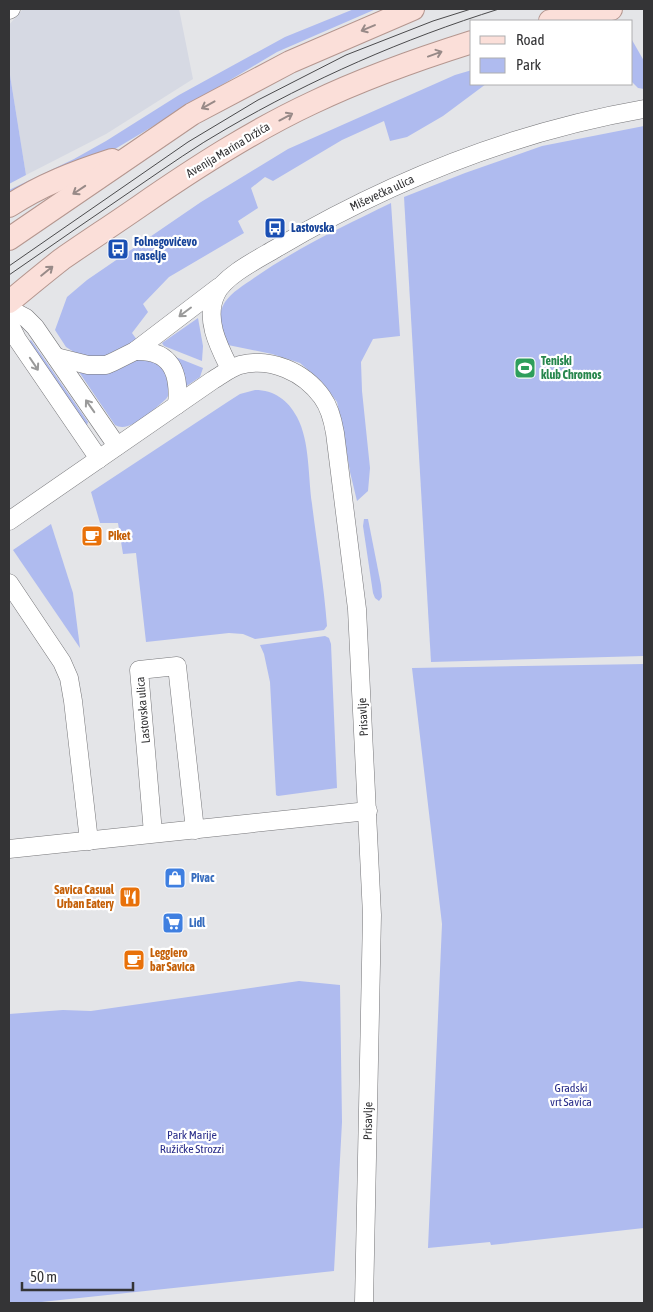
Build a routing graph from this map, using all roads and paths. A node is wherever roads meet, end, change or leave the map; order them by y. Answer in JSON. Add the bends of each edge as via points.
{"nodes":[{"id":1,"x":411,"y":9,"type":"edge"},
{"id":2,"x":611,"y":9,"type":"edge"},
{"id":3,"x":555,"y":20,"type":"edge"},
{"id":4,"x":470,"y":43,"type":"edge"},
{"id":5,"x":644,"y":109,"type":"edge"},
{"id":6,"x":134,"y":153,"type":"junction"},
{"id":7,"x":9,"y":206,"type":"edge"},
{"id":8,"x":9,"y":239,"type":"edge"},
{"id":9,"x":224,"y":283,"type":"junction"},
{"id":10,"x":9,"y":302,"type":"edge"},
{"id":11,"x":9,"y":309,"type":"edge"},
{"id":12,"x":9,"y":323,"type":"edge"},
{"id":13,"x":135,"y":350,"type":"junction"},
{"id":14,"x":56,"y":357,"type":"junction"},
{"id":15,"x":230,"y":370,"type":"junction"},
{"id":16,"x":177,"y":405,"type":"junction"},
{"id":17,"x":118,"y":446,"type":"junction"},
{"id":18,"x":99,"y":459,"type":"junction"},
{"id":19,"x":9,"y":521,"type":"edge"},
{"id":20,"x":9,"y":582,"type":"edge"},
{"id":21,"x":368,"y":811,"type":"junction"},
{"id":22,"x":195,"y":830,"type":"junction"},
{"id":23,"x":153,"y":834,"type":"junction"},
{"id":24,"x":89,"y":841,"type":"junction"},
{"id":25,"x":9,"y":849,"type":"edge"},
{"id":26,"x":364,"y":1303,"type":"edge"}],
"edges":[{"from":1,"to":6,"type":"main road","one_way":true,"via":[[290,62],[192,114]]},
{"from":2,"to":3,"type":"main road"},
{"from":10,"to":4,"type":"main road","name":"Avenija Marina Držića","one_way":true,"via":[[61,260],[216,155],[270,124],[353,84]]},
{"from":5,"to":9,"type":"street","name":"Miševečka ulica","via":[[525,136],[415,177],[324,220]]},
{"from":6,"to":7,"type":"main road","via":[[47,183]]},
{"from":6,"to":8,"type":"main road","one_way":true},
{"from":9,"to":13,"type":"street","one_way":true},
{"from":9,"to":15,"type":"street","name":"Miševečka ulica","via":[[214,298],[212,321],[217,342]]},
{"from":11,"to":14,"type":"street","via":[[36,327]]},
{"from":12,"to":18,"type":"street","one_way":true},
{"from":13,"to":14,"type":"street","via":[[113,362],[97,366]]},
{"from":13,"to":16,"type":"street","via":[[155,352],[170,363],[177,381]]},
{"from":17,"to":14,"type":"street","one_way":true},
{"from":15,"to":16,"type":"street","name":"Prisavlje"},
{"from":15,"to":21,"type":"street","name":"Prisavlje","via":[[249,363],[277,365],[290,370],[314,387],[333,421],[357,609]]},
{"from":16,"to":17,"type":"street","name":"Prisavlje"},
{"from":17,"to":18,"type":"street","name":"Prisavlje"},
{"from":18,"to":19,"type":"street"},
{"from":20,"to":24,"type":"street","via":[[62,662],[69,678]]},
{"from":21,"to":22,"type":"street"},
{"from":21,"to":26,"type":"street","name":"Prisavlje","via":[[372,948]]},
{"from":22,"to":23,"type":"street"},
{"from":22,"to":23,"type":"street","name":"Lastovska ulica","via":[[177,666],[139,670]]},
{"from":23,"to":24,"type":"street"},
{"from":24,"to":25,"type":"street"}]}
